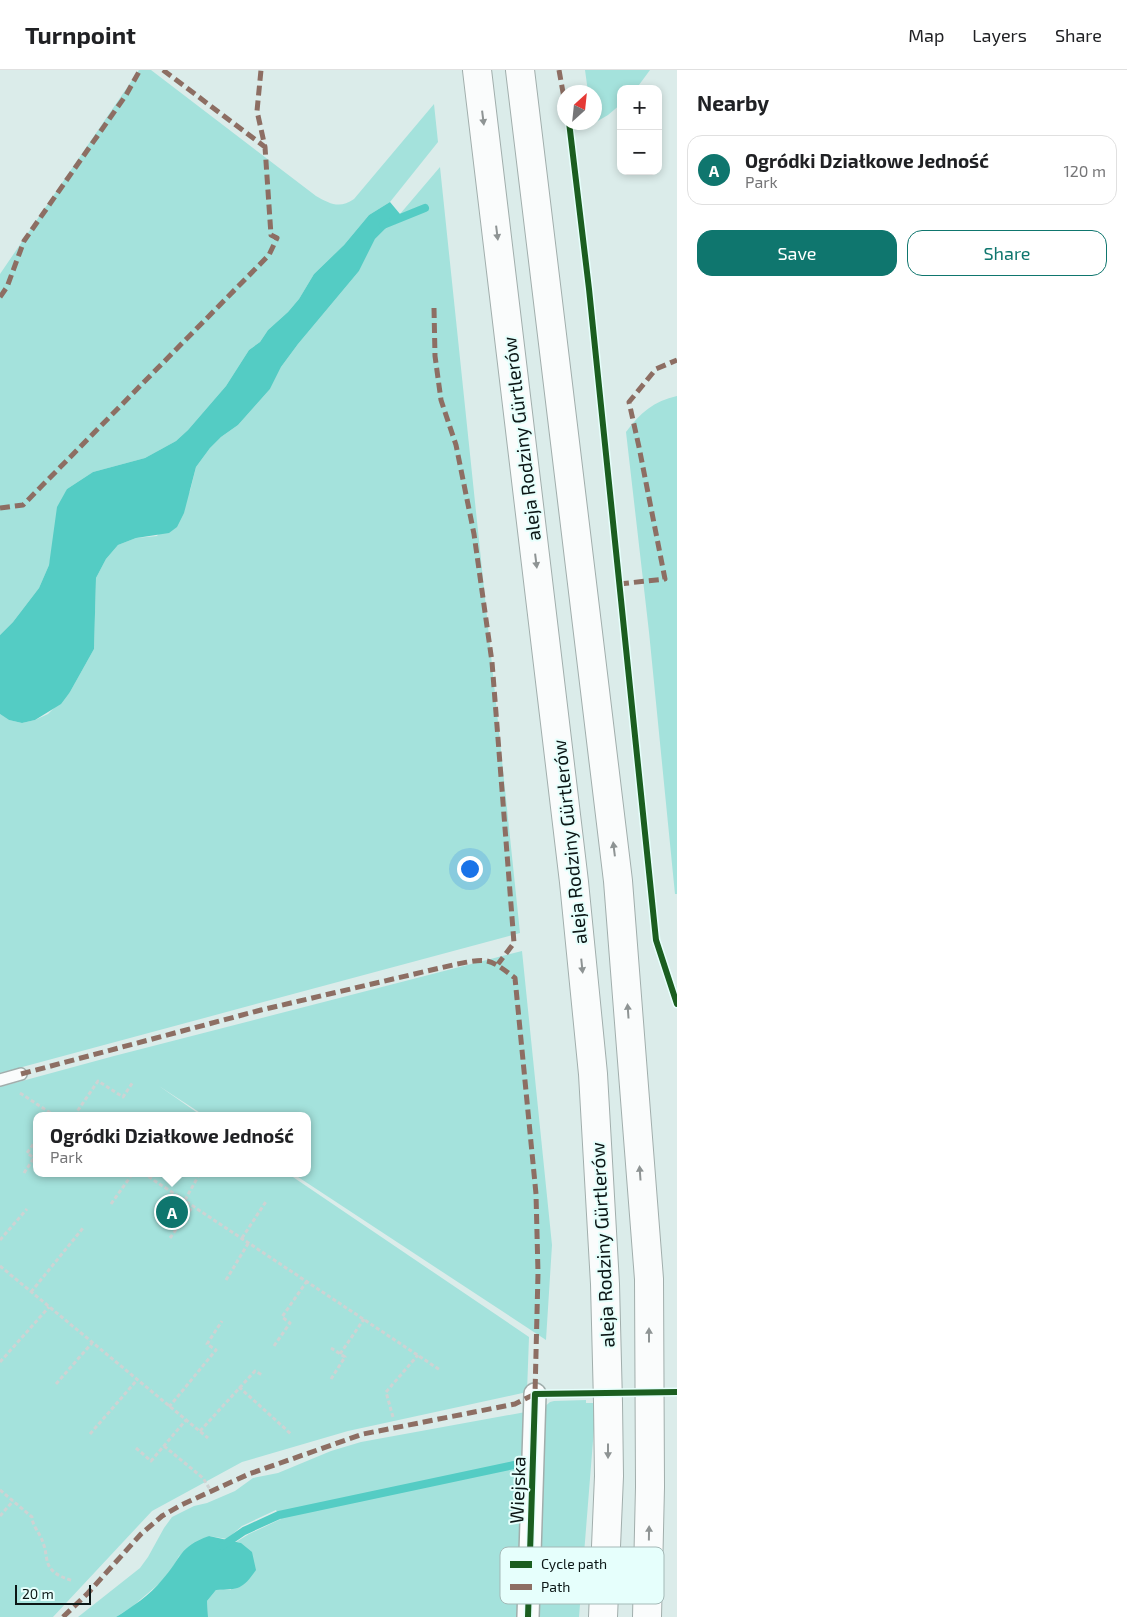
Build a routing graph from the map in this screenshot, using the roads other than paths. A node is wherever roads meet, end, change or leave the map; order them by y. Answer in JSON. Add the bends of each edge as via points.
{"nodes":[{"id":1,"x":477,"y":70,"type":"edge"},
{"id":2,"x":520,"y":70,"type":"edge"},
{"id":3,"x":21,"y":1074,"type":"dead end"},
{"id":4,"x":0,"y":1080,"type":"edge"},
{"id":5,"x":535,"y":1394,"type":"dead end"},
{"id":6,"x":530,"y":1547,"type":"edge"},
{"id":7,"x":605,"y":1547,"type":"edge"},
{"id":8,"x":649,"y":1547,"type":"edge"},
{"id":9,"x":528,"y":1604,"type":"edge"},
{"id":10,"x":603,"y":1604,"type":"edge"},
{"id":11,"x":647,"y":1604,"type":"edge"},
{"id":12,"x":528,"y":1617,"type":"edge"},
{"id":13,"x":603,"y":1617,"type":"edge"},
{"id":14,"x":647,"y":1617,"type":"edge"}],
"edges":[{"from":1,"to":7,"type":"main road","name":"aleja Rodziny Gürtlerów","one_way":true,"via":[[572,863],[591,1055],[606,1284]]},
{"from":8,"to":2,"type":"main road","one_way":true,"via":[[649,1279],[618,881]]},
{"from":3,"to":4,"type":"lane"},
{"from":5,"to":6,"type":"street","name":"Wiejska"},
{"from":9,"to":12,"type":"street","name":"Wiejska"},
{"from":10,"to":13,"type":"main road","name":"aleja Rodziny Gürtlerów","one_way":true},
{"from":14,"to":11,"type":"main road","one_way":true}]}
